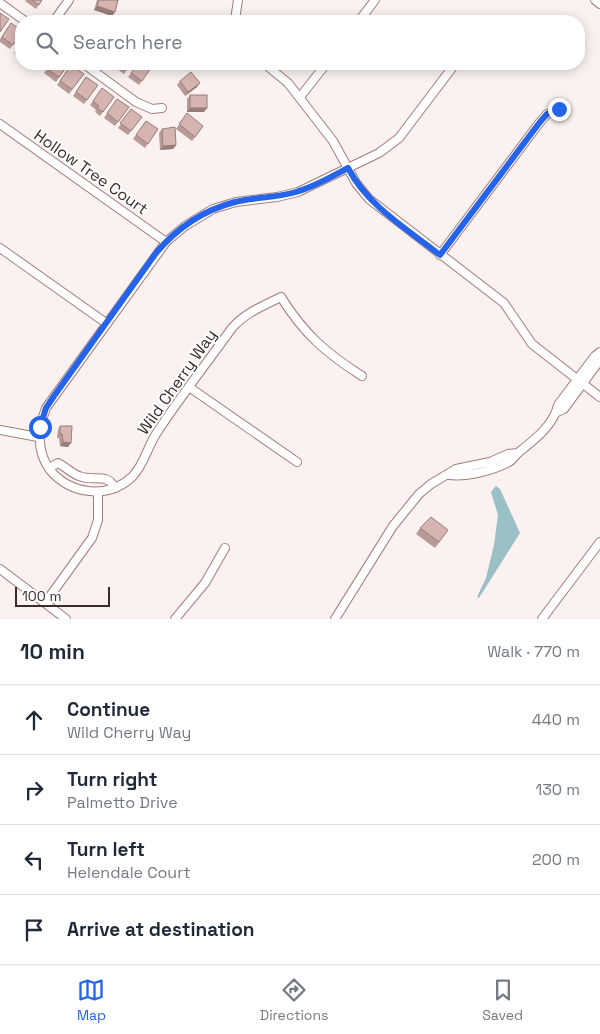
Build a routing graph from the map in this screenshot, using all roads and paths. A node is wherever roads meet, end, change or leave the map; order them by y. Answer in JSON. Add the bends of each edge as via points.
{"nodes":[{"id":1,"x":69,"y":0,"type":"edge"},
{"id":2,"x":238,"y":0,"type":"edge"},
{"id":3,"x":375,"y":0,"type":"edge"},
{"id":4,"x":595,"y":0,"type":"edge"},
{"id":5,"x":0,"y":3,"type":"edge"},
{"id":6,"x":600,"y":4,"type":"edge"},
{"id":7,"x":17,"y":15,"type":"edge"},
{"id":8,"x":58,"y":15,"type":"edge"},
{"id":9,"x":236,"y":15,"type":"edge"},
{"id":10,"x":364,"y":15,"type":"edge"},
{"id":11,"x":92,"y":70,"type":"edge"},
{"id":12,"x":272,"y":70,"type":"edge"},
{"id":13,"x":321,"y":70,"type":"edge"},
{"id":14,"x":450,"y":70,"type":"edge"},
{"id":15,"x":300,"y":98,"type":"junction"},
{"id":16,"x":162,"y":108,"type":"dead end"},
{"id":17,"x":559,"y":109,"type":"dead end"},
{"id":18,"x":0,"y":124,"type":"edge"},
{"id":19,"x":348,"y":168,"type":"junction"},
{"id":20,"x":166,"y":242,"type":"junction"},
{"id":21,"x":0,"y":248,"type":"edge"},
{"id":22,"x":440,"y":255,"type":"junction"},
{"id":23,"x":106,"y":323,"type":"junction"},
{"id":24,"x":600,"y":352,"type":"edge"},
{"id":25,"x":600,"y":360,"type":"edge"},
{"id":26,"x":362,"y":376,"type":"dead end"},
{"id":27,"x":580,"y":382,"type":"junction"},
{"id":28,"x":189,"y":387,"type":"junction"},
{"id":29,"x":600,"y":397,"type":"edge"},
{"id":30,"x":0,"y":430,"type":"edge"},
{"id":31,"x":38,"y":437,"type":"junction"},
{"id":32,"x":297,"y":462,"type":"dead end"},
{"id":33,"x":49,"y":468,"type":"junction"},
{"id":34,"x":115,"y":488,"type":"junction"},
{"id":35,"x":98,"y":492,"type":"junction"},
{"id":36,"x":600,"y":542,"type":"edge"},
{"id":37,"x":226,"y":548,"type":"dead end"},
{"id":38,"x":0,"y":569,"type":"edge"},
{"id":39,"x":45,"y":603,"type":"junction"},
{"id":40,"x":66,"y":619,"type":"edge"},
{"id":41,"x":175,"y":619,"type":"edge"},
{"id":42,"x":335,"y":619,"type":"edge"},
{"id":43,"x":543,"y":619,"type":"edge"}],
"edges":[{"from":1,"to":8,"type":"street"},
{"from":2,"to":9,"type":"street"},
{"from":3,"to":10,"type":"street"},
{"from":4,"to":6,"type":"street"},
{"from":5,"to":7,"type":"street"},
{"from":11,"to":16,"type":"street","via":[[136,102],[152,109]]},
{"from":12,"to":15,"type":"street"},
{"from":13,"to":15,"type":"street"},
{"from":14,"to":19,"type":"street","via":[[393,143]]},
{"from":15,"to":19,"type":"street","via":[[333,141]]},
{"from":17,"to":22,"type":"street","via":[[547,114],[540,122]]},
{"from":18,"to":20,"type":"street","name":"Hollow Tree Court"},
{"from":19,"to":20,"type":"street","via":[[298,192],[214,209]]},
{"from":19,"to":22,"type":"street","via":[[369,199]]},
{"from":20,"to":23,"type":"street"},
{"from":21,"to":23,"type":"street"},
{"from":22,"to":27,"type":"street","via":[[504,303],[532,344]]},
{"from":23,"to":31,"type":"street","via":[[46,408]]},
{"from":24,"to":27,"type":"street"},
{"from":25,"to":27,"type":"street"},
{"from":26,"to":28,"type":"street","name":"Wild Cherry Way","via":[[325,351],[281,298],[237,322]]},
{"from":27,"to":29,"type":"street"},
{"from":27,"to":42,"type":"street","via":[[558,405],[557,412],[536,438],[518,453],[456,469],[431,484],[409,505]]},
{"from":28,"to":32,"type":"street"},
{"from":28,"to":34,"type":"street","name":"Wild Cherry Way","via":[[157,433],[137,471]]},
{"from":30,"to":31,"type":"street"},
{"from":31,"to":33,"type":"street","name":"Wild Cherry Way"},
{"from":33,"to":34,"type":"street","via":[[58,463],[85,478],[108,479]]},
{"from":33,"to":35,"type":"street","name":"Wild Cherry Way","via":[[71,486]]},
{"from":34,"to":35,"type":"street","name":"Wild Cherry Way"},
{"from":35,"to":39,"type":"street","via":[[98,520],[92,538]]},
{"from":36,"to":43,"type":"street"},
{"from":37,"to":41,"type":"street","via":[[205,583]]},
{"from":38,"to":39,"type":"street"},
{"from":39,"to":40,"type":"street"}]}
